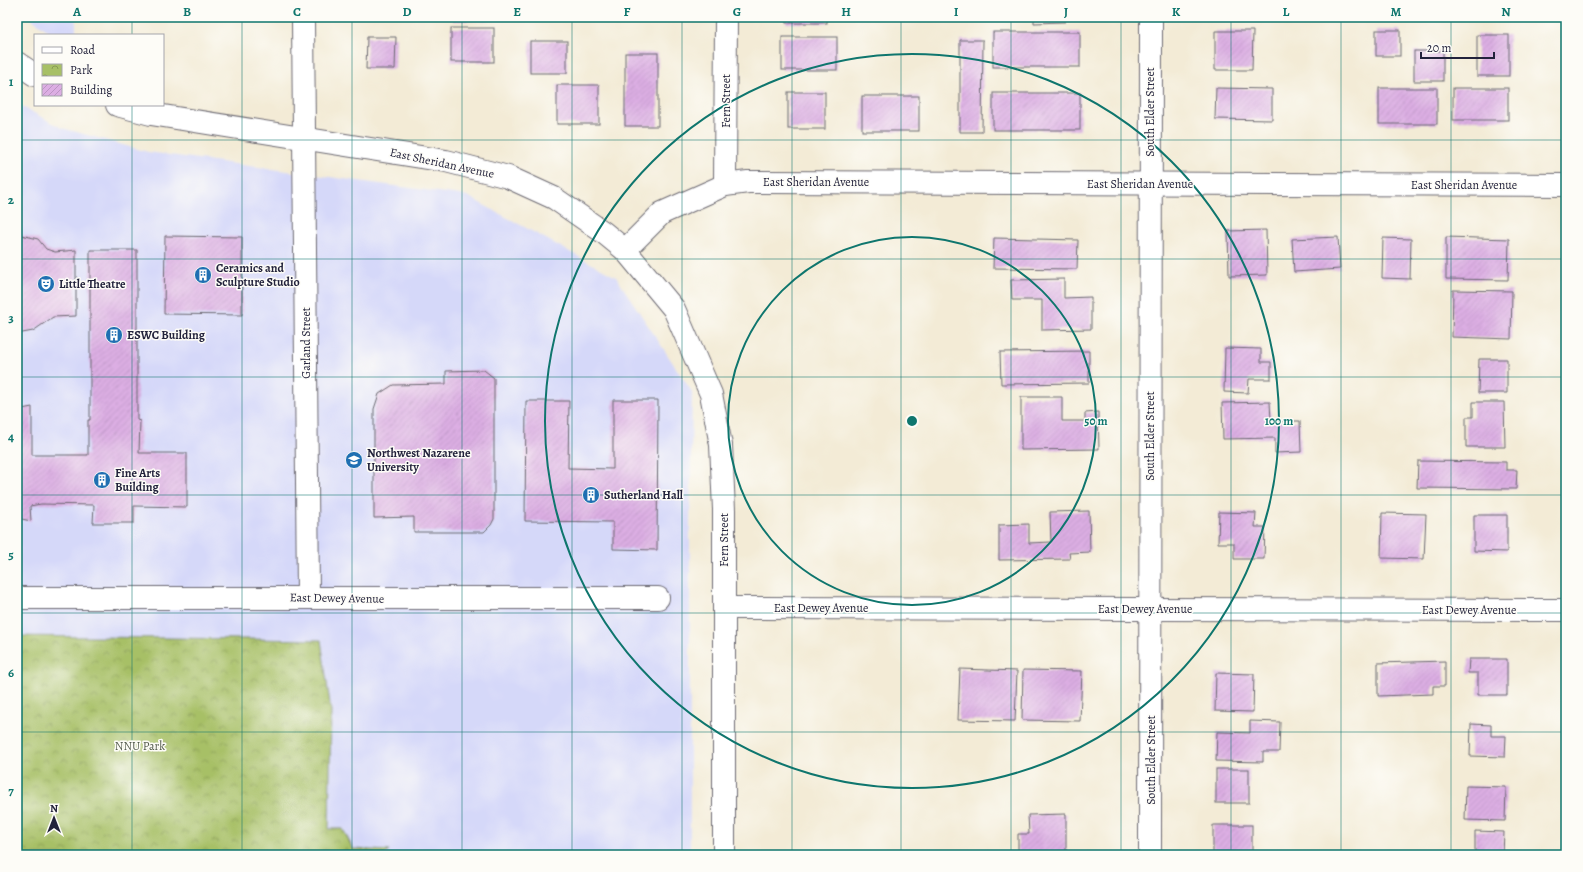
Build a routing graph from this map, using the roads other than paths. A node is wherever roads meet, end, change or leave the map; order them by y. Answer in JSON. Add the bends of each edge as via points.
{"nodes":[{"id":1,"x":303,"y":17,"type":"edge"},
{"id":2,"x":726,"y":17,"type":"edge"},
{"id":3,"x":1151,"y":17,"type":"edge"},
{"id":4,"x":17,"y":63,"type":"edge"},
{"id":5,"x":34,"y":74,"type":"edge"},
{"id":6,"x":121,"y":106,"type":"edge"},
{"id":7,"x":304,"y":137,"type":"junction"},
{"id":8,"x":1150,"y":184,"type":"junction"},
{"id":9,"x":725,"y":185,"type":"junction"},
{"id":10,"x":1566,"y":185,"type":"edge"},
{"id":11,"x":625,"y":250,"type":"junction"},
{"id":12,"x":308,"y":597,"type":"junction"},
{"id":13,"x":17,"y":598,"type":"edge"},
{"id":14,"x":658,"y":598,"type":"dead end"},
{"id":15,"x":724,"y":608,"type":"junction"},
{"id":16,"x":1151,"y":609,"type":"junction"},
{"id":17,"x":1566,"y":610,"type":"edge"},
{"id":18,"x":724,"y":855,"type":"edge"},
{"id":19,"x":1150,"y":855,"type":"edge"}],
"edges":[{"from":1,"to":7,"type":"street","name":"Garland Street"},
{"from":2,"to":9,"type":"street","name":"Fern Street"},
{"from":3,"to":8,"type":"street","name":"South Elder Street"},
{"from":4,"to":5,"type":"street"},
{"from":6,"to":7,"type":"street","name":"East Sheridan Avenue","via":[[151,114]]},
{"from":7,"to":11,"type":"street","name":"East Sheridan Avenue","via":[[446,161],[508,177],[554,198]]},
{"from":7,"to":12,"type":"street","name":"Garland Street"},
{"from":8,"to":9,"type":"street","name":"East Sheridan Avenue","via":[[748,182]]},
{"from":8,"to":10,"type":"street","name":"East Sheridan Avenue"},
{"from":8,"to":16,"type":"street","name":"South Elder Street"},
{"from":9,"to":11,"type":"street","name":"East Sheridan Avenue","via":[[662,213]]},
{"from":11,"to":15,"type":"street","name":"Fern Street","via":[[674,309],[711,394],[721,445]]},
{"from":12,"to":13,"type":"street","name":"East Dewey Avenue"},
{"from":12,"to":14,"type":"street","name":"East Dewey Avenue"},
{"from":15,"to":16,"type":"street","name":"East Dewey Avenue"},
{"from":15,"to":18,"type":"street","name":"Fern Street"},
{"from":16,"to":17,"type":"street","name":"East Dewey Avenue"},
{"from":16,"to":19,"type":"street","name":"South Elder Street"}]}
